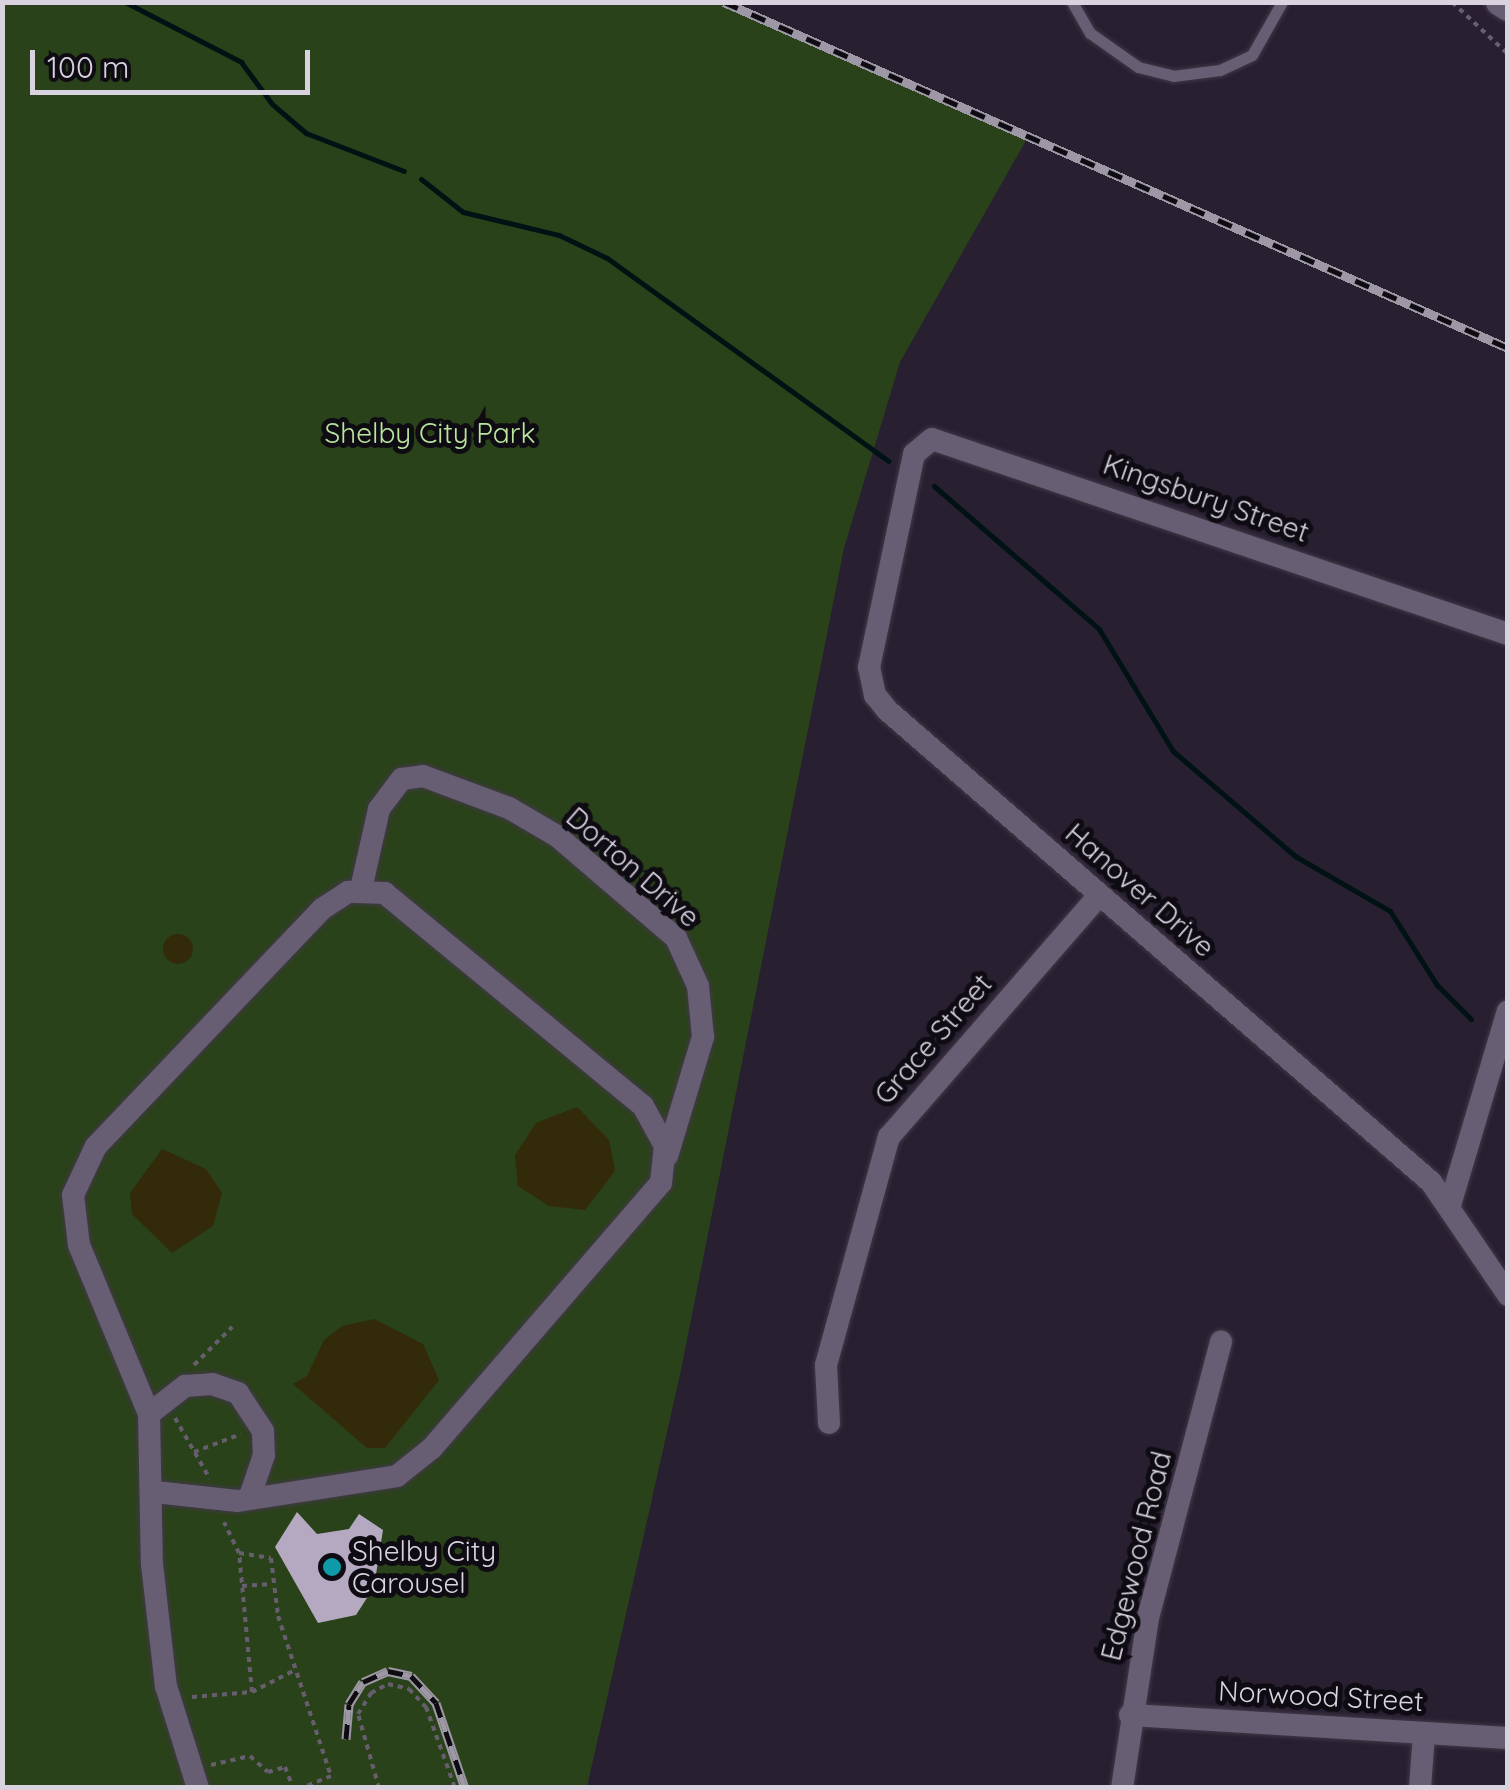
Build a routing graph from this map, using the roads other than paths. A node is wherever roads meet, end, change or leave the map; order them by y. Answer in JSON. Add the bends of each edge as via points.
{"nodes":[{"id":1,"x":1072,"y":2,"type":"edge"},
{"id":2,"x":1282,"y":2,"type":"edge"},
{"id":3,"x":1500,"y":2,"type":"edge"},
{"id":4,"x":1508,"y":7,"type":"edge"},
{"id":5,"x":909,"y":481,"type":"joint"},
{"id":6,"x":1508,"y":634,"type":"edge"},
{"id":7,"x":360,"y":890,"type":"junction"},
{"id":8,"x":1099,"y":895,"type":"junction"},
{"id":9,"x":1508,"y":1011,"type":"edge"},
{"id":10,"x":666,"y":1156,"type":"junction"},
{"id":11,"x":1450,"y":1205,"type":"junction"},
{"id":12,"x":1508,"y":1295,"type":"edge"},
{"id":13,"x":1220,"y":1342,"type":"dead end"},
{"id":14,"x":164,"y":1405,"type":"junction"},
{"id":15,"x":829,"y":1423,"type":"dead end"},
{"id":16,"x":155,"y":1492,"type":"junction"},
{"id":17,"x":249,"y":1500,"type":"junction"},
{"id":18,"x":1130,"y":1714,"type":"junction"},
{"id":19,"x":1424,"y":1732,"type":"junction"},
{"id":20,"x":1508,"y":1738,"type":"edge"},
{"id":21,"x":195,"y":1780,"type":"edge"},
{"id":22,"x":1122,"y":1788,"type":"edge"},
{"id":23,"x":1420,"y":1788,"type":"edge"}],
"edges":[{"from":1,"to":2,"type":"lane","via":[[1090,33],[1138,67],[1173,76],[1220,70],[1252,55]]},
{"from":3,"to":4,"type":"street"},
{"from":5,"to":6,"type":"street","name":"Kingsbury Street","via":[[914,454],[932,439],[945,439]]},
{"from":5,"to":8,"type":"street","name":"Hanover Drive","via":[[876,615],[870,666],[875,695]]},
{"from":7,"to":10,"type":"street","via":[[407,906],[643,1106]]},
{"from":7,"to":10,"type":"street","name":"Dorton Drive","via":[[378,809],[402,779],[423,776],[509,808],[557,836],[676,938],[698,986],[703,1038]]},
{"from":7,"to":14,"type":"street","via":[[322,909],[112,1128],[77,1178],[72,1210],[79,1244]]},
{"from":8,"to":11,"type":"street","name":"Hanover Drive"},
{"from":8,"to":15,"type":"street","name":"Grace Street","via":[[889,1137],[826,1364]]},
{"from":9,"to":11,"type":"street"},
{"from":10,"to":17,"type":"street","name":"Dorton Drive","via":[[654,1195],[413,1465],[383,1482]]},
{"from":11,"to":12,"type":"street","name":"Hanover Drive"},
{"from":13,"to":18,"type":"street","name":"Edgewood Road","via":[[1148,1618]]},
{"from":14,"to":16,"type":"street"},
{"from":14,"to":17,"type":"street","via":[[199,1384],[224,1387],[249,1402],[261,1426],[264,1455]]},
{"from":16,"to":17,"type":"street","name":"Dorton Drive"},
{"from":16,"to":21,"type":"street","via":[[152,1564],[170,1699]]},
{"from":18,"to":19,"type":"street","name":"Norwood Street"},
{"from":18,"to":22,"type":"street","name":"Edgewood Road"},
{"from":19,"to":20,"type":"street","name":"Norwood Street"},
{"from":19,"to":23,"type":"street"}]}
